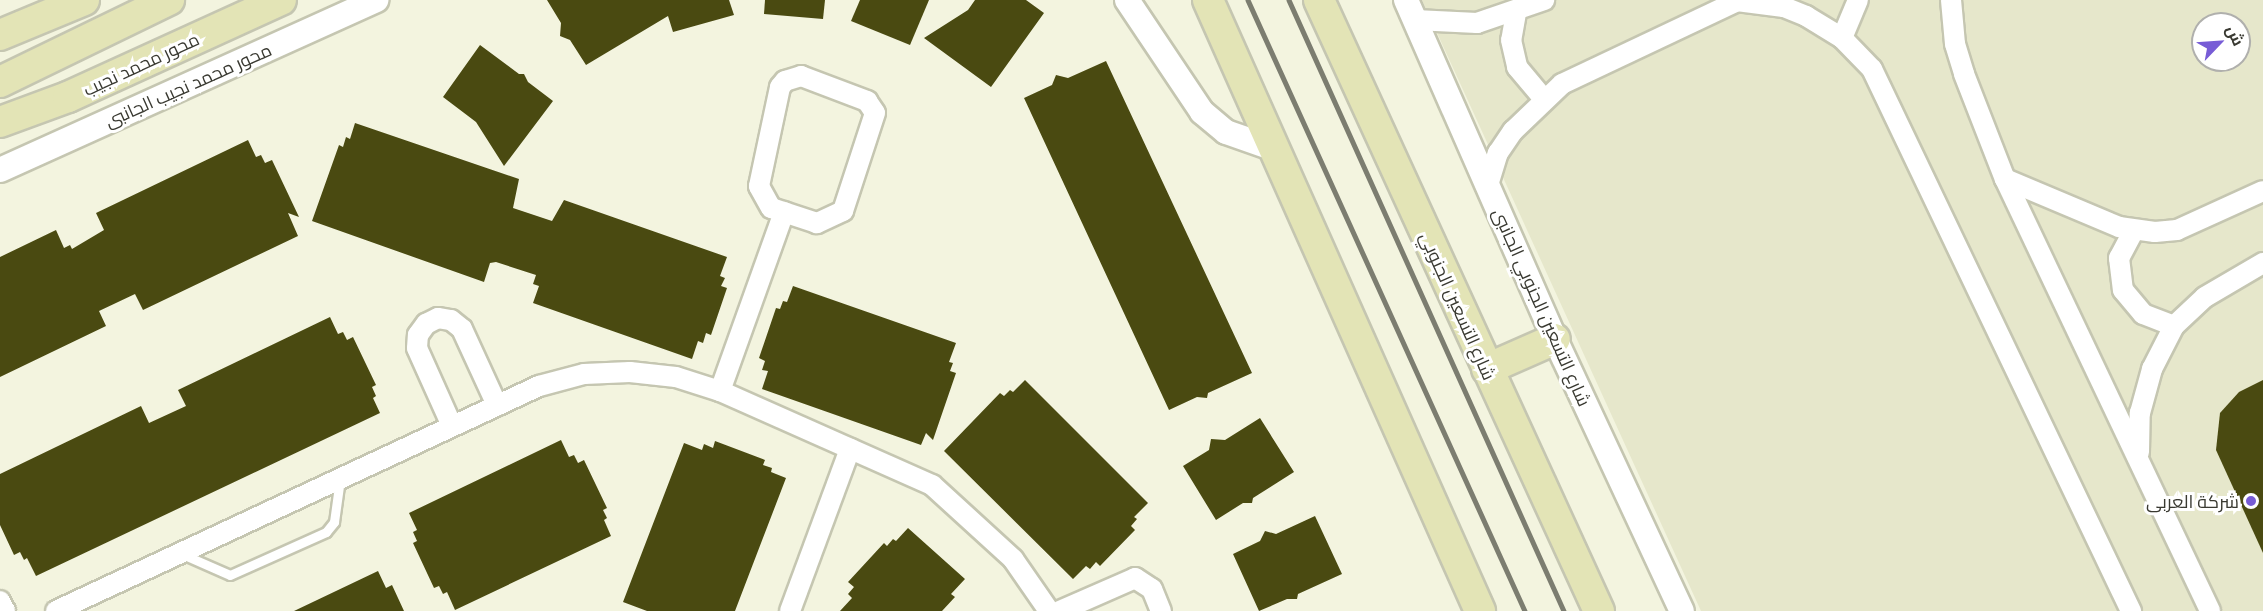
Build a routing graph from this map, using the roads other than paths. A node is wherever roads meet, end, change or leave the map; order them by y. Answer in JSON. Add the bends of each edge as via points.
{"nodes":[{"id":1,"x":84,"y":0,"type":"edge"},
{"id":2,"x":169,"y":0,"type":"edge"},
{"id":3,"x":281,"y":0,"type":"edge"},
{"id":4,"x":376,"y":0,"type":"edge"},
{"id":5,"x":1127,"y":0,"type":"edge"},
{"id":6,"x":1208,"y":0,"type":"edge"},
{"id":7,"x":1319,"y":0,"type":"edge"},
{"id":8,"x":1544,"y":0,"type":"edge"},
{"id":9,"x":1858,"y":0,"type":"edge"},
{"id":10,"x":1951,"y":0,"type":"edge"},
{"id":11,"x":1738,"y":1,"type":"edge"},
{"id":12,"x":1411,"y":10,"type":"edge"},
{"id":13,"x":1516,"y":13,"type":"junction"},
{"id":14,"x":0,"y":35,"type":"edge"},
{"id":15,"x":1842,"y":38,"type":"junction"},
{"id":16,"x":0,"y":82,"type":"edge"},
{"id":17,"x":1543,"y":98,"type":"junction"},
{"id":18,"x":0,"y":122,"type":"edge"},
{"id":19,"x":1272,"y":148,"type":"junction"},
{"id":20,"x":0,"y":170,"type":"edge"},
{"id":21,"x":2005,"y":179,"type":"junction"},
{"id":22,"x":1488,"y":185,"type":"junction"},
{"id":23,"x":2263,"y":190,"type":"edge"},
{"id":24,"x":784,"y":212,"type":"junction"},
{"id":25,"x":2134,"y":230,"type":"junction"},
{"id":26,"x":2263,"y":263,"type":"edge"},
{"id":27,"x":2174,"y":326,"type":"junction"},
{"id":28,"x":1555,"y":339,"type":"junction"},
{"id":29,"x":1487,"y":369,"type":"junction"},
{"id":30,"x":720,"y":391,"type":"junction"},
{"id":31,"x":497,"y":405,"type":"junction"},
{"id":32,"x":452,"y":426,"type":"junction"},
{"id":33,"x":850,"y":449,"type":"junction"},
{"id":34,"x":2139,"y":458,"type":"junction"},
{"id":35,"x":340,"y":478,"type":"junction"},
{"id":36,"x":180,"y":553,"type":"junction"},
{"id":37,"x":0,"y":601,"type":"edge"},
{"id":38,"x":5,"y":611,"type":"edge"},
{"id":39,"x":56,"y":611,"type":"edge"},
{"id":40,"x":790,"y":611,"type":"edge"},
{"id":41,"x":1049,"y":611,"type":"edge"},
{"id":42,"x":1060,"y":611,"type":"edge"},
{"id":43,"x":1161,"y":611,"type":"edge"},
{"id":44,"x":1480,"y":611,"type":"edge"},
{"id":45,"x":1599,"y":611,"type":"edge"},
{"id":46,"x":1682,"y":611,"type":"edge"},
{"id":47,"x":2131,"y":611,"type":"edge"},
{"id":48,"x":2210,"y":611,"type":"edge"}],
"edges":[{"from":1,"to":14,"type":"main road"},
{"from":2,"to":16,"type":"main road"},
{"from":3,"to":18,"type":"main road","name":"محور محمد نجيب","via":[[68,97]]},
{"from":4,"to":20,"type":"street","name":"محور محمد نجيب الجانبى"},
{"from":5,"to":19,"type":"street","via":[[1208,117],[1237,138]]},
{"from":6,"to":19,"type":"main road"},
{"from":7,"to":29,"type":"main road","name":"شارع التسعين الجنوبي"},
{"from":8,"to":13,"type":"street"},
{"from":9,"to":15,"type":"street"},
{"from":10,"to":21,"type":"street","via":[[1955,44],[1964,74]]},
{"from":11,"to":15,"type":"street","via":[[1784,7]]},
{"from":11,"to":17,"type":"street","via":[[1562,84]]},
{"from":12,"to":13,"type":"street","via":[[1477,23]]},
{"from":12,"to":22,"type":"street","name":"شارع التسعين الجنوبي الجانبى"},
{"from":13,"to":17,"type":"street","via":[[1511,40],[1517,67]]},
{"from":15,"to":47,"type":"street","via":[[1872,69]]},
{"from":17,"to":22,"type":"street","via":[[1498,153]]},
{"from":19,"to":44,"type":"main road"},
{"from":21,"to":25,"type":"street"},
{"from":21,"to":34,"type":"street"},
{"from":22,"to":28,"type":"street","name":"شارع التسعين الجنوبي الجانبى"},
{"from":23,"to":25,"type":"street","via":[[2177,230]]},
{"from":24,"to":24,"type":"street","via":[[817,223],[843,211],[875,121],[867,101],[801,76],[780,87],[759,186],[771,208]]},
{"from":24,"to":30,"type":"street"},
{"from":25,"to":27,"type":"street","via":[[2119,258],[2123,290],[2143,314]]},
{"from":26,"to":27,"type":"street","via":[[2205,297]]},
{"from":27,"to":34,"type":"street","via":[[2152,369],[2140,413]]},
{"from":28,"to":29,"type":"main road"},
{"from":28,"to":46,"type":"street","name":"شارع التسعين الجنوبي الجانبى"},
{"from":29,"to":45,"type":"main road","name":"شارع التسعين الجنوبي"},
{"from":30,"to":31,"type":"street","via":[[676,377],[630,372],[584,375],[539,386]]},
{"from":30,"to":33,"type":"street"},
{"from":31,"to":32,"type":"street"},
{"from":31,"to":32,"type":"street","via":[[462,329],[444,319],[426,324],[418,334],[417,348]]},
{"from":32,"to":35,"type":"street"},
{"from":33,"to":40,"type":"street"},
{"from":33,"to":41,"type":"street","via":[[932,485],[1013,559]]},
{"from":34,"to":48,"type":"street"},
{"from":35,"to":36,"type":"street"},
{"from":35,"to":36,"type":"lane","via":[[331,528],[294,547],[230,575]]},
{"from":36,"to":39,"type":"street"},
{"from":37,"to":38,"type":"street"},
{"from":42,"to":43,"type":"street","via":[[1135,578],[1152,589]]}]}
